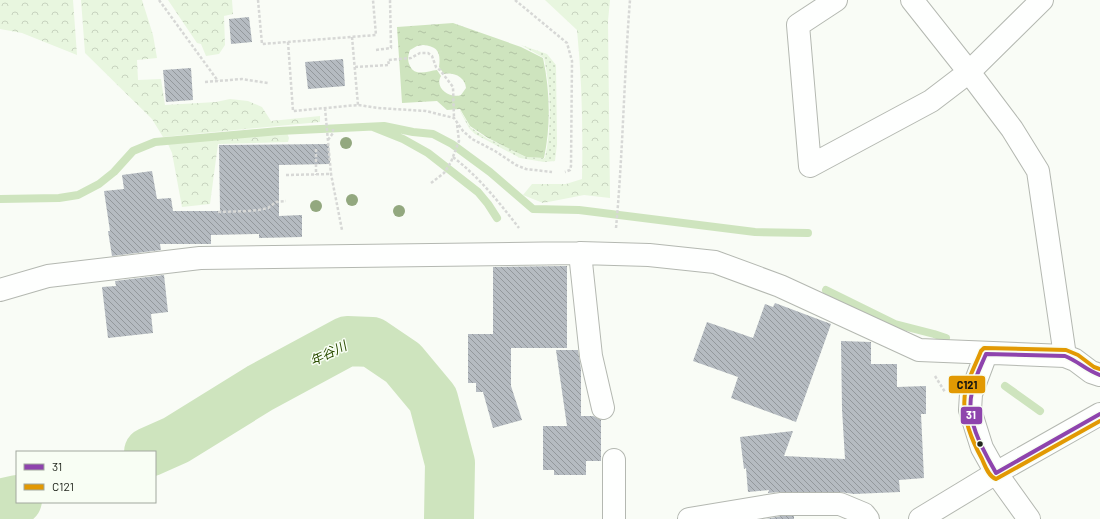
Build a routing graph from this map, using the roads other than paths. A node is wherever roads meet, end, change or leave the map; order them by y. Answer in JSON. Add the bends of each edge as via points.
{"nodes":[{"id":1,"x":836,"y":0,"type":"edge"},
{"id":2,"x":912,"y":0,"type":"edge"},
{"id":3,"x":1042,"y":0,"type":"edge"},
{"id":4,"x":969,"y":72,"type":"junction"},
{"id":5,"x":580,"y":254,"type":"junction"},
{"id":6,"x":0,"y":290,"type":"edge"},
{"id":7,"x":986,"y":354,"type":"junction"},
{"id":8,"x":1065,"y":356,"type":"junction"},
{"id":9,"x":1100,"y":375,"type":"edge"},
{"id":10,"x":603,"y":408,"type":"dead end"},
{"id":11,"x":1100,"y":414,"type":"edge"},
{"id":12,"x":614,"y":460,"type":"dead end"},
{"id":13,"x":996,"y":473,"type":"junction"},
{"id":14,"x":614,"y":519,"type":"edge"},
{"id":15,"x":689,"y":519,"type":"edge"},
{"id":16,"x":868,"y":519,"type":"edge"},
{"id":17,"x":920,"y":519,"type":"edge"},
{"id":18,"x":1029,"y":519,"type":"edge"}],
"edges":[{"from":1,"to":4,"type":"street","via":[[798,25],[810,166],[931,101]]},
{"from":2,"to":4,"type":"street"},
{"from":3,"to":4,"type":"street"},
{"from":4,"to":8,"type":"street","via":[[1012,129],[1038,171]]},
{"from":5,"to":6,"type":"street","via":[[200,258],[48,276]]},
{"from":5,"to":7,"type":"street","via":[[649,255],[715,262],[780,286],[919,350]]},
{"from":5,"to":10,"type":"street","via":[[591,356]]},
{"from":7,"to":8,"type":"street"},
{"from":7,"to":13,"type":"street","via":[[971,394],[970,410],[982,448]]},
{"from":8,"to":9,"type":"street"},
{"from":11,"to":13,"type":"street"},
{"from":12,"to":14,"type":"street"},
{"from":13,"to":17,"type":"street"},
{"from":13,"to":18,"type":"street"},
{"from":15,"to":16,"type":"street","via":[[780,504],[840,504],[864,514]]}]}
